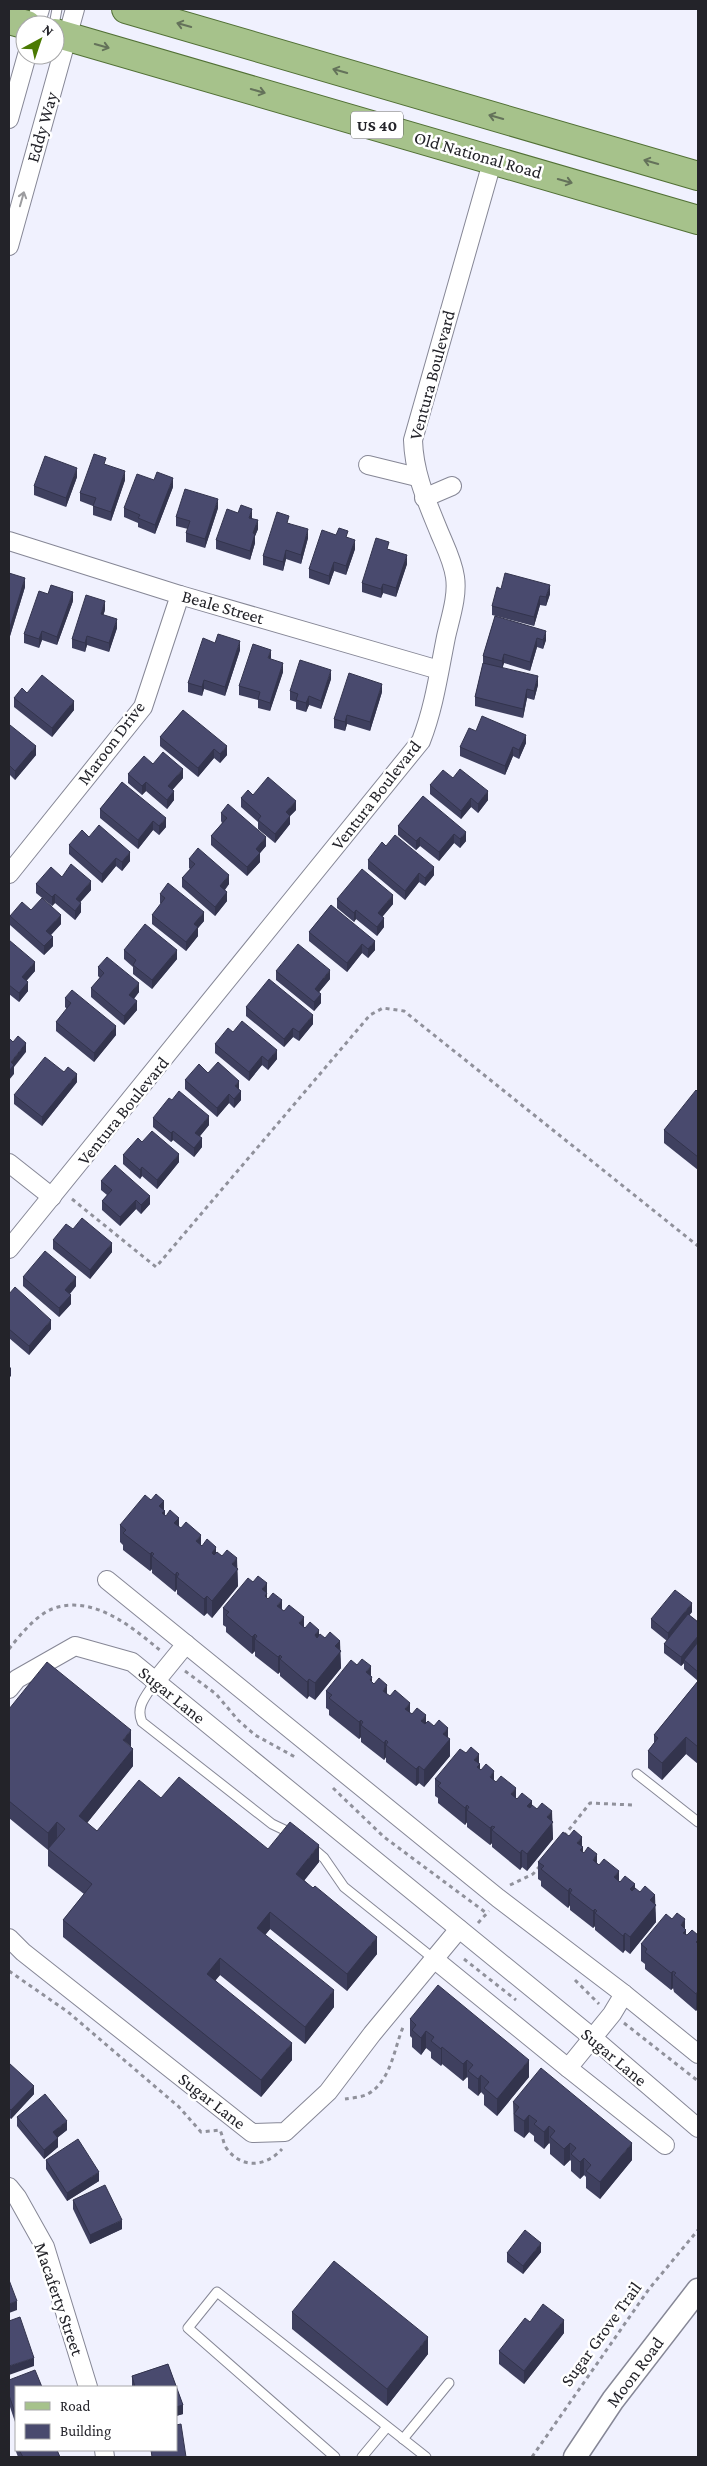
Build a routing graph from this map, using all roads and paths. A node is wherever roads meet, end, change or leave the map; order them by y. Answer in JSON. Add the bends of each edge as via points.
{"nodes":[{"id":1,"x":75,"y":9,"type":"edge"},
{"id":2,"x":126,"y":9,"type":"edge"},
{"id":3,"x":65,"y":23,"type":"edge"},
{"id":4,"x":65,"y":34,"type":"edge"},
{"id":5,"x":24,"y":65,"type":"edge"},
{"id":6,"x":50,"y":65,"type":"edge"},
{"id":7,"x":9,"y":119,"type":"edge"},
{"id":8,"x":492,"y":159,"type":"junction"},
{"id":9,"x":698,"y":176,"type":"edge"},
{"id":10,"x":698,"y":220,"type":"edge"},
{"id":11,"x":9,"y":246,"type":"edge"},
{"id":12,"x":368,"y":464,"type":"dead end"},
{"id":13,"x":417,"y":477,"type":"junction"},
{"id":14,"x":452,"y":486,"type":"dead end"},
{"id":15,"x":424,"y":498,"type":"junction"},
{"id":16,"x":9,"y":541,"type":"edge"},
{"id":17,"x":180,"y":595,"type":"junction"},
{"id":18,"x":439,"y":670,"type":"junction"},
{"id":19,"x":9,"y":874,"type":"edge"},
{"id":20,"x":9,"y":1163,"type":"edge"},
{"id":21,"x":55,"y":1193,"type":"junction"},
{"id":22,"x":698,"y":1246,"type":"edge"},
{"id":23,"x":9,"y":1250,"type":"edge"},
{"id":24,"x":107,"y":1580,"type":"dead end"},
{"id":25,"x":186,"y":1644,"type":"junction"},
{"id":26,"x":156,"y":1682,"type":"junction"},
{"id":27,"x":9,"y":1689,"type":"edge"},
{"id":28,"x":637,"y":1774,"type":"dead end"},
{"id":29,"x":632,"y":1805,"type":"dead end"},
{"id":30,"x":698,"y":1822,"type":"edge"},
{"id":31,"x":561,"y":1839,"type":"edge"},
{"id":32,"x":544,"y":1860,"type":"edge"},
{"id":33,"x":498,"y":1898,"type":"junction"},
{"id":34,"x":487,"y":1913,"type":"junction"},
{"id":35,"x":494,"y":1919,"type":"dead end"},
{"id":36,"x":463,"y":1933,"type":"junction"},
{"id":37,"x":9,"y":1938,"type":"edge"},
{"id":38,"x":434,"y":1959,"type":"junction"},
{"id":39,"x":9,"y":1971,"type":"edge"},
{"id":40,"x":573,"y":1977,"type":"dead end"},
{"id":41,"x":624,"y":1994,"type":"junction"},
{"id":42,"x":612,"y":2014,"type":"junction"},
{"id":43,"x":406,"y":2019,"type":"dead end"},
{"id":44,"x":593,"y":2038,"type":"junction"},
{"id":45,"x":698,"y":2054,"type":"edge"},
{"id":46,"x":568,"y":2068,"type":"junction"},
{"id":47,"x":698,"y":2081,"type":"edge"},
{"id":48,"x":337,"y":2101,"type":"dead end"},
{"id":49,"x":698,"y":2128,"type":"edge"},
{"id":50,"x":665,"y":2146,"type":"dead end"},
{"id":51,"x":284,"y":2147,"type":"dead end"},
{"id":52,"x":9,"y":2187,"type":"edge"},
{"id":53,"x":698,"y":2230,"type":"edge"},
{"id":54,"x":698,"y":2290,"type":"edge"},
{"id":55,"x":449,"y":2383,"type":"dead end"},
{"id":56,"x":88,"y":2386,"type":"edge"},
{"id":57,"x":387,"y":2427,"type":"junction"},
{"id":58,"x":403,"y":2439,"type":"junction"},
{"id":59,"x":335,"y":2457,"type":"edge"},
{"id":60,"x":362,"y":2457,"type":"edge"},
{"id":61,"x":426,"y":2457,"type":"edge"},
{"id":62,"x":532,"y":2457,"type":"edge"},
{"id":63,"x":575,"y":2457,"type":"edge"}],
"edges":[{"from":1,"to":3,"type":"street","name":"Eddy Way"},
{"from":9,"to":2,"type":"main road","number":"US 40","one_way":true},
{"from":4,"to":8,"type":"main road","name":"Old National Road","number":"US 40","one_way":true},
{"from":5,"to":7,"type":"street","name":"Eddy Way"},
{"from":11,"to":6,"type":"street","name":"Eddy Way","one_way":true},
{"from":8,"to":10,"type":"main road","name":"Old National Road","number":"US 40","one_way":true},
{"from":8,"to":13,"type":"street","name":"Ventura Boulevard","via":[[413,440]]},
{"from":12,"to":13,"type":"street"},
{"from":13,"to":15,"type":"street","name":"Ventura Boulevard"},
{"from":14,"to":15,"type":"street"},
{"from":15,"to":18,"type":"street","name":"Ventura Boulevard","via":[[456,578]]},
{"from":16,"to":17,"type":"street","name":"Beale Street"},
{"from":17,"to":18,"type":"street","name":"Beale Street"},
{"from":17,"to":19,"type":"street","name":"Maroon Drive","via":[[143,707]]},
{"from":18,"to":21,"type":"street","name":"Ventura Boulevard","via":[[428,724],[416,746]]},
{"from":20,"to":21,"type":"street"},
{"from":21,"to":22,"type":"path","via":[[156,1267],[370,1015],[383,1008],[404,1011]]},
{"from":21,"to":23,"type":"street","name":"Ventura Boulevard"},
{"from":24,"to":25,"type":"street"},
{"from":25,"to":26,"type":"street"},
{"from":25,"to":33,"type":"street"},
{"from":26,"to":27,"type":"street","name":"Sugar Lane","via":[[132,1662],[75,1646],[16,1679]]},
{"from":26,"to":36,"type":"street","name":"Sugar Lane"},
{"from":26,"to":38,"type":"lane","via":[[140,1705],[138,1714],[142,1722],[272,1824],[296,1835],[324,1858],[344,1887]]},
{"from":28,"to":30,"type":"lane"},
{"from":29,"to":31,"type":"path","via":[[590,1803]]},
{"from":32,"to":33,"type":"path","via":[[533,1874],[507,1886]]},
{"from":33,"to":34,"type":"path"},
{"from":33,"to":41,"type":"street"},
{"from":34,"to":35,"type":"path"},
{"from":34,"to":36,"type":"path"},
{"from":36,"to":38,"type":"street","name":"Sugar Lane"},
{"from":36,"to":44,"type":"street","name":"Sugar Lane"},
{"from":37,"to":38,"type":"street","name":"Sugar Lane","via":[[252,2133],[285,2132],[328,2092]]},
{"from":38,"to":46,"type":"street"},
{"from":39,"to":51,"type":"path","via":[[68,2012],[179,2107],[201,2132],[220,2130],[225,2148],[236,2159],[247,2164],[261,2163]]},
{"from":40,"to":42,"type":"path"},
{"from":41,"to":42,"type":"street"},
{"from":41,"to":45,"type":"street"},
{"from":42,"to":44,"type":"street"},
{"from":42,"to":47,"type":"path"},
{"from":43,"to":48,"type":"path","via":[[389,2070],[378,2085],[367,2094]]},
{"from":44,"to":46,"type":"street"},
{"from":44,"to":49,"type":"street","name":"Sugar Lane"},
{"from":46,"to":50,"type":"street"},
{"from":52,"to":56,"type":"street","name":"Macaferty Street","via":[[45,2248]]},
{"from":53,"to":62,"type":"path","name":"Sugar Grove Trail","via":[[650,2289]]},
{"from":54,"to":63,"type":"street","name":"Moon Road","via":[[613,2400]]},
{"from":55,"to":58,"type":"lane"},
{"from":57,"to":58,"type":"lane"},
{"from":57,"to":59,"type":"lane","via":[[217,2292],[188,2328]]},
{"from":57,"to":60,"type":"lane"},
{"from":58,"to":61,"type":"lane"}]}
